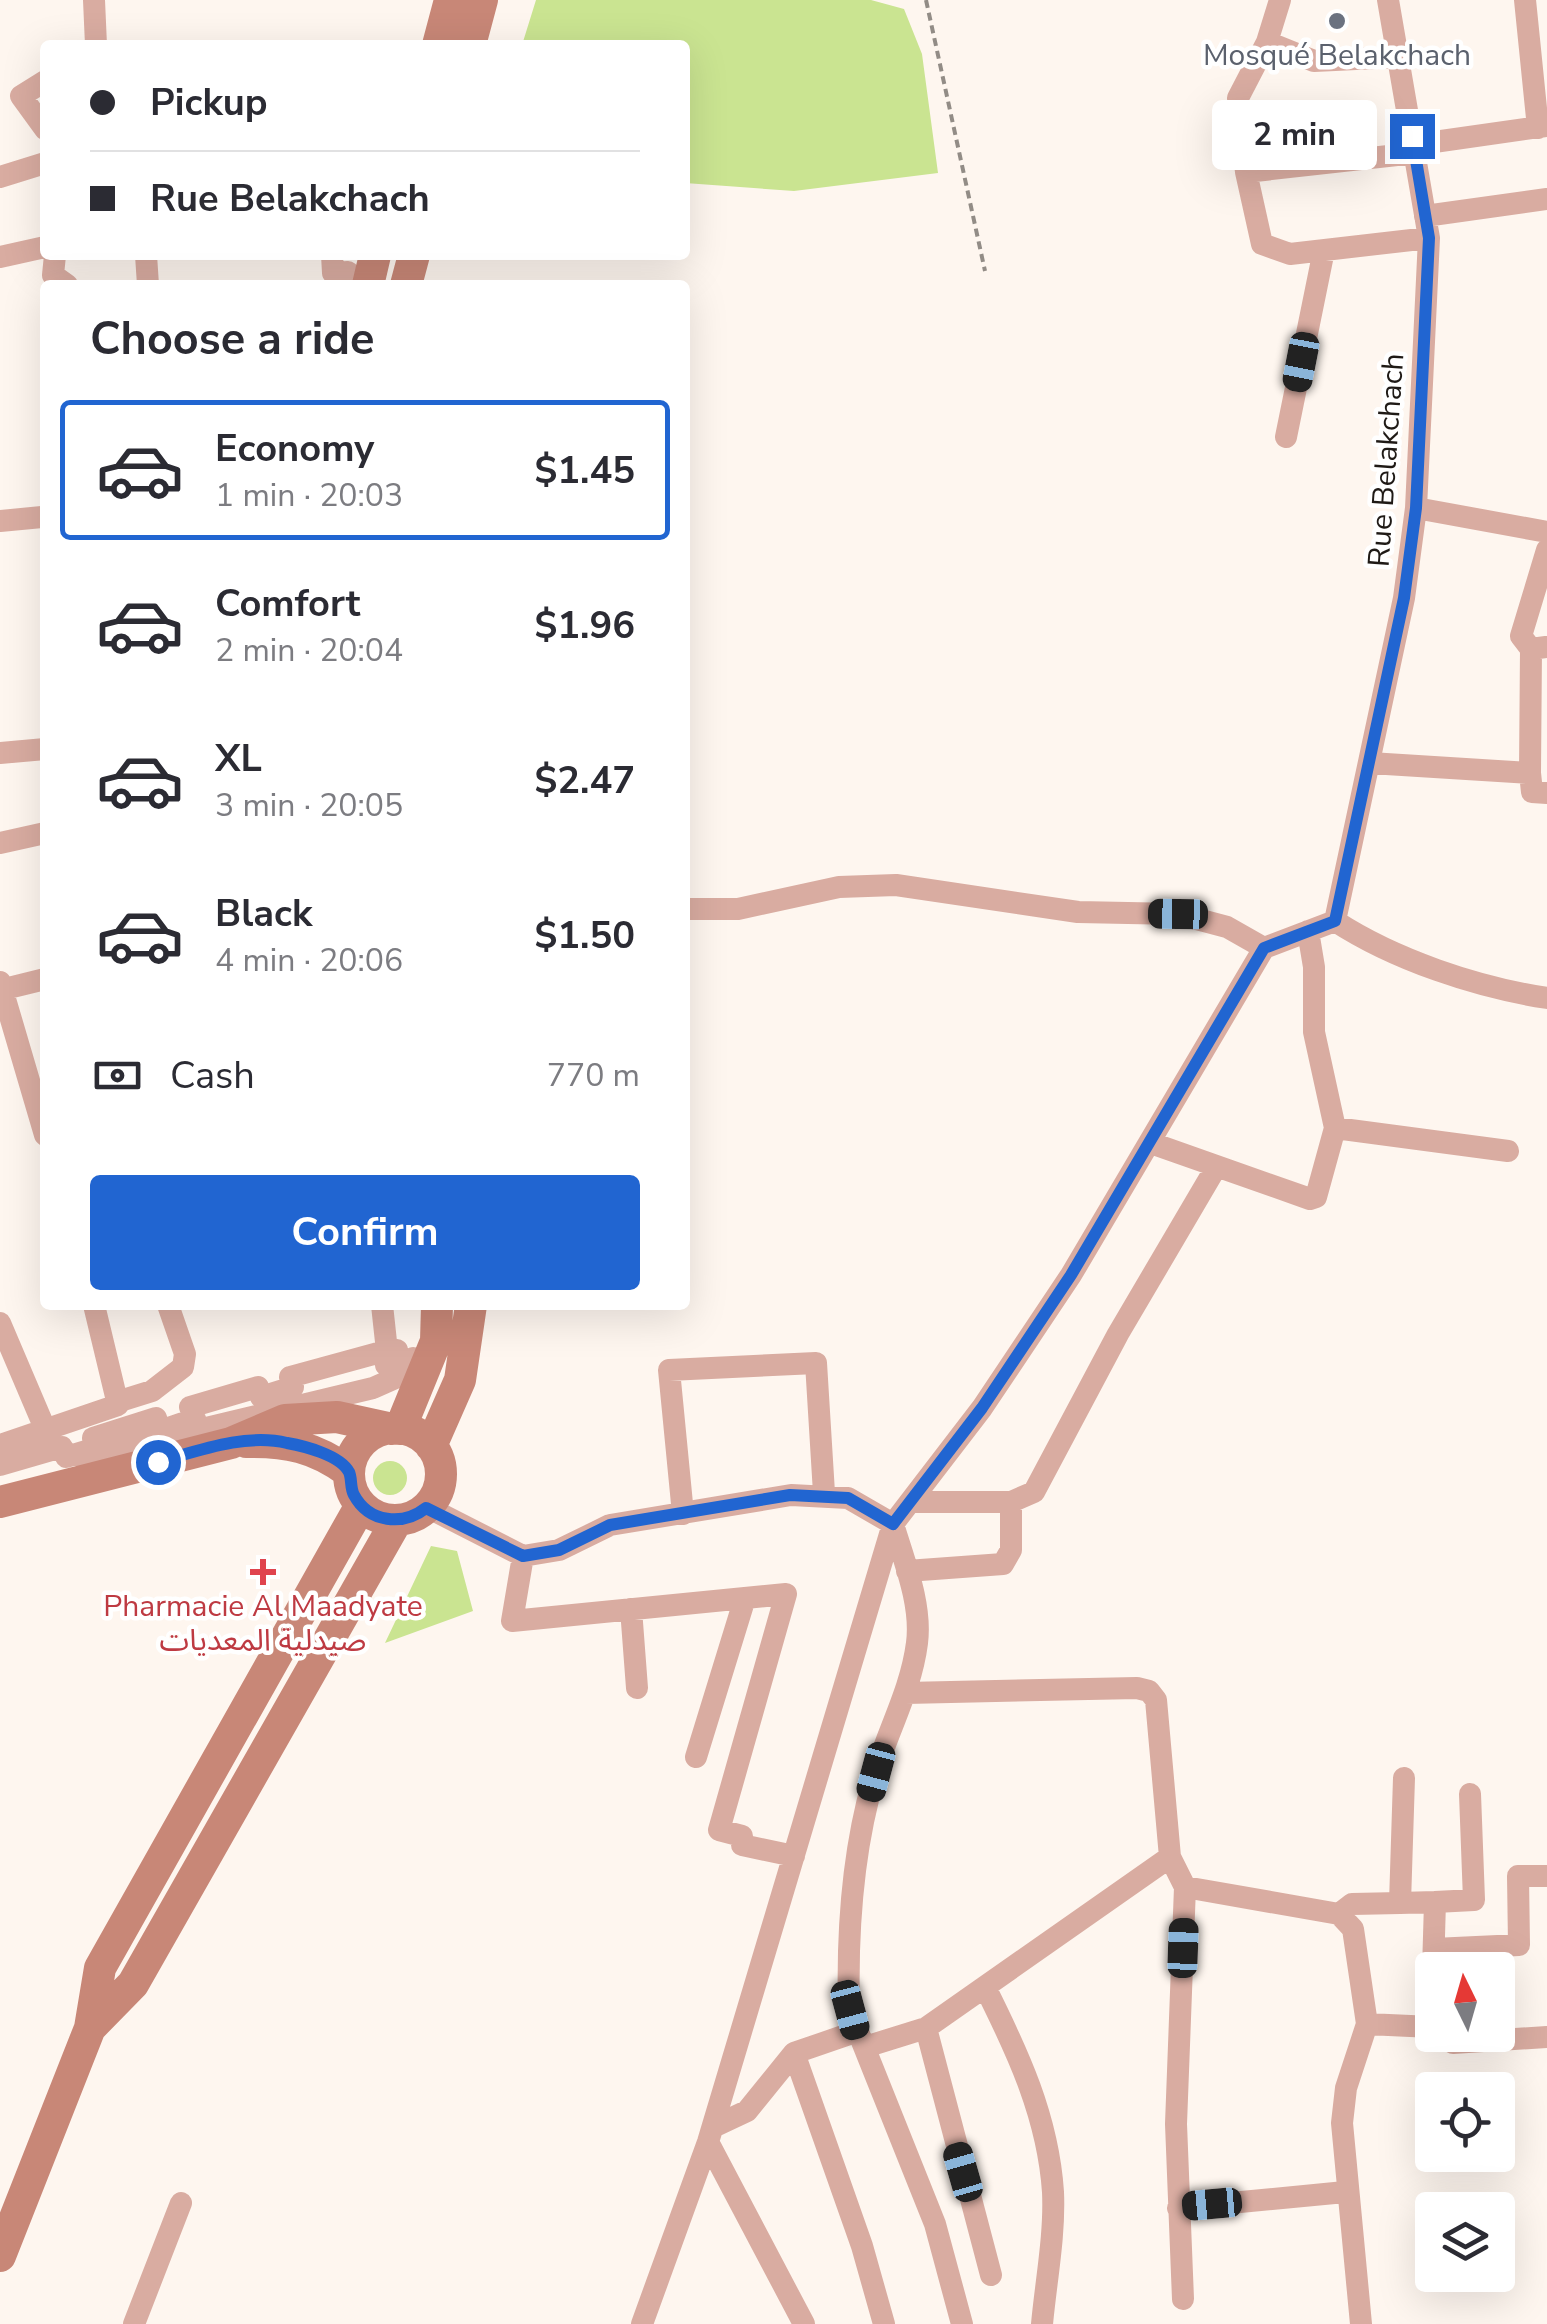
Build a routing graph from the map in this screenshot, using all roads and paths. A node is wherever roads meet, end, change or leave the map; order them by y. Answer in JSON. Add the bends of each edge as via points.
{"nodes":[{"id":1,"x":94,"y":0,"type":"edge"},
{"id":2,"x":450,"y":0,"type":"edge"},
{"id":3,"x":482,"y":0,"type":"edge"},
{"id":4,"x":926,"y":0,"type":"edge"},
{"id":5,"x":1280,"y":0,"type":"edge"},
{"id":6,"x":1388,"y":0,"type":"edge"},
{"id":7,"x":1524,"y":0,"type":"edge"},
{"id":8,"x":96,"y":40,"type":"edge"},
{"id":9,"x":439,"y":40,"type":"edge"},
{"id":10,"x":471,"y":40,"type":"edge"},
{"id":11,"x":1267,"y":42,"type":"junction"},
{"id":12,"x":1398,"y":57,"type":"junction"},
{"id":13,"x":40,"y":84,"type":"edge"},
{"id":14,"x":11,"y":98,"type":"edge"},
{"id":15,"x":40,"y":124,"type":"edge"},
{"id":16,"x":1543,"y":127,"type":"edge"},
{"id":17,"x":1414,"y":149,"type":"junction"},
{"id":18,"x":40,"y":165,"type":"edge"},
{"id":19,"x":1246,"y":172,"type":"junction"},
{"id":20,"x":0,"y":178,"type":"edge"},
{"id":21,"x":1547,"y":200,"type":"edge"},
{"id":22,"x":1427,"y":227,"type":"junction"},
{"id":23,"x":40,"y":249,"type":"edge"},
{"id":24,"x":1324,"y":250,"type":"junction"},
{"id":25,"x":0,"y":257,"type":"edge"},
{"id":26,"x":332,"y":260,"type":"edge"},
{"id":27,"x":985,"y":272,"type":"dead end"},
{"id":28,"x":349,"y":280,"type":"edge"},
{"id":29,"x":1286,"y":438,"type":"dead end"},
{"id":30,"x":1416,"y":508,"type":"junction"},
{"id":31,"x":40,"y":517,"type":"edge"},
{"id":32,"x":0,"y":522,"type":"edge"},
{"id":33,"x":1547,"y":532,"type":"edge"},
{"id":34,"x":1547,"y":550,"type":"edge"},
{"id":35,"x":1539,"y":648,"type":"edge"},
{"id":36,"x":1539,"y":724,"type":"edge"},
{"id":37,"x":40,"y":749,"type":"edge"},
{"id":38,"x":0,"y":753,"type":"edge"},
{"id":39,"x":1370,"y":762,"type":"junction"},
{"id":40,"x":1530,"y":773,"type":"junction"},
{"id":41,"x":1547,"y":793,"type":"edge"},
{"id":42,"x":40,"y":834,"type":"edge"},
{"id":43,"x":0,"y":844,"type":"edge"},
{"id":44,"x":690,"y":909,"type":"edge"},
{"id":45,"x":1335,"y":921,"type":"junction"},
{"id":46,"x":1308,"y":931,"type":"junction"},
{"id":47,"x":1264,"y":948,"type":"junction"},
{"id":48,"x":40,"y":980,"type":"edge"},
{"id":49,"x":1,"y":987,"type":"edge"},
{"id":50,"x":1547,"y":998,"type":"edge"},
{"id":51,"x":40,"y":1118,"type":"edge"},
{"id":52,"x":1336,"y":1128,"type":"junction"},
{"id":53,"x":1152,"y":1143,"type":"junction"},
{"id":54,"x":1508,"y":1151,"type":"dead end"},
{"id":55,"x":1216,"y":1169,"type":"junction"},
{"id":56,"x":95,"y":1310,"type":"edge"},
{"id":57,"x":170,"y":1310,"type":"edge"},
{"id":58,"x":383,"y":1310,"type":"edge"},
{"id":59,"x":422,"y":1310,"type":"edge"},
{"id":60,"x":437,"y":1310,"type":"edge"},
{"id":61,"x":470,"y":1310,"type":"edge"},
{"id":62,"x":0,"y":1323,"type":"edge"},
{"id":63,"x":120,"y":1402,"type":"junction"},
{"id":64,"x":396,"y":1429,"type":"junction"},
{"id":65,"x":46,"y":1431,"type":"junction"},
{"id":66,"x":231,"y":1443,"type":"junction"},
{"id":67,"x":0,"y":1445,"type":"edge"},
{"id":68,"x":431,"y":1446,"type":"junction"},
{"id":69,"x":349,"y":1472,"type":"junction"},
{"id":70,"x":0,"y":1473,"type":"edge"},
{"id":71,"x":824,"y":1493,"type":"junction"},
{"id":72,"x":0,"y":1502,"type":"edge"},
{"id":73,"x":910,"y":1502,"type":"junction"},
{"id":74,"x":1011,"y":1502,"type":"junction"},
{"id":75,"x":361,"y":1505,"type":"junction"},
{"id":76,"x":412,"y":1514,"type":"junction"},
{"id":77,"x":683,"y":1514,"type":"junction"},
{"id":78,"x":893,"y":1524,"type":"junction"},
{"id":79,"x":523,"y":1556,"type":"junction"},
{"id":80,"x":907,"y":1571,"type":"junction"},
{"id":81,"x":744,"y":1598,"type":"junction"},
{"id":82,"x":630,"y":1610,"type":"junction"},
{"id":83,"x":637,"y":1688,"type":"dead end"},
{"id":84,"x":906,"y":1693,"type":"junction"},
{"id":85,"x":696,"y":1756,"type":"dead end"},
{"id":86,"x":1404,"y":1778,"type":"dead end"},
{"id":87,"x":1470,"y":1794,"type":"dead end"},
{"id":88,"x":794,"y":1856,"type":"junction"},
{"id":89,"x":1170,"y":1857,"type":"junction"},
{"id":90,"x":1547,"y":1876,"type":"edge"},
{"id":91,"x":1185,"y":1887,"type":"junction"},
{"id":92,"x":1435,"y":1902,"type":"junction"},
{"id":93,"x":1400,"y":1904,"type":"junction"},
{"id":94,"x":1339,"y":1914,"type":"junction"},
{"id":95,"x":1434,"y":1952,"type":"edge"},
{"id":96,"x":1483,"y":1952,"type":"edge"},
{"id":97,"x":986,"y":1987,"type":"junction"},
{"id":98,"x":1367,"y":2024,"type":"junction"},
{"id":99,"x":1415,"y":2025,"type":"edge"},
{"id":100,"x":90,"y":2028,"type":"junction"},
{"id":101,"x":926,"y":2028,"type":"junction"},
{"id":102,"x":1547,"y":2037,"type":"edge"},
{"id":103,"x":860,"y":2039,"type":"junction"},
{"id":104,"x":1515,"y":2039,"type":"edge"},
{"id":105,"x":794,"y":2052,"type":"junction"},
{"id":106,"x":710,"y":2134,"type":"junction"},
{"id":107,"x":1345,"y":2192,"type":"junction"},
{"id":108,"x":181,"y":2203,"type":"dead end"},
{"id":109,"x":1178,"y":2208,"type":"junction"},
{"id":110,"x":0,"y":2256,"type":"edge"},
{"id":111,"x":991,"y":2275,"type":"dead end"},
{"id":112,"x":1183,"y":2299,"type":"dead end"},
{"id":113,"x":134,"y":2324,"type":"edge"},
{"id":114,"x":642,"y":2324,"type":"edge"},
{"id":115,"x":804,"y":2324,"type":"edge"},
{"id":116,"x":884,"y":2324,"type":"edge"},
{"id":117,"x":962,"y":2324,"type":"edge"},
{"id":118,"x":1042,"y":2324,"type":"edge"},
{"id":119,"x":1361,"y":2324,"type":"edge"}],
"edges":[{"from":1,"to":8,"type":"street"},
{"from":2,"to":9,"type":"main road"},
{"from":3,"to":10,"type":"main road"},
{"from":4,"to":27,"type":"path"},
{"from":5,"to":11,"type":"street"},
{"from":6,"to":12,"type":"street","name":"Rue Belakchach"},
{"from":7,"to":16,"type":"street"},
{"from":11,"to":12,"type":"street","via":[[1314,61]]},
{"from":11,"to":19,"type":"street","via":[[1238,98]]},
{"from":12,"to":17,"type":"street","name":"Rue Belakchach"},
{"from":13,"to":14,"type":"street"},
{"from":14,"to":15,"type":"street"},
{"from":16,"to":17,"type":"street"},
{"from":17,"to":19,"type":"street"},
{"from":17,"to":22,"type":"street","name":"Rue Belakchach"},
{"from":18,"to":20,"type":"street"},
{"from":19,"to":24,"type":"street","via":[[1262,244],[1277,253]]},
{"from":21,"to":22,"type":"street"},
{"from":22,"to":24,"type":"street"},
{"from":22,"to":30,"type":"street","name":"Rue Belakchach"},
{"from":23,"to":25,"type":"street"},
{"from":24,"to":29,"type":"street"},
{"from":26,"to":28,"type":"street","via":[[333,273],[348,272]]},
{"from":30,"to":33,"type":"street"},
{"from":30,"to":39,"type":"street","name":"Rue Belakchach"},
{"from":31,"to":32,"type":"street"},
{"from":34,"to":35,"type":"street","via":[[1522,631],[1523,642]]},
{"from":35,"to":36,"type":"street"},
{"from":36,"to":40,"type":"street"},
{"from":37,"to":38,"type":"street"},
{"from":39,"to":40,"type":"street"},
{"from":39,"to":45,"type":"street","name":"Rue Belakchach"},
{"from":40,"to":41,"type":"street","via":[[1532,792]]},
{"from":42,"to":43,"type":"street"},
{"from":44,"to":47,"type":"street","via":[[738,909],[839,888],[896,885],[1078,912],[1178,914],[1226,926]]},
{"from":45,"to":46,"type":"street"},
{"from":45,"to":50,"type":"street","via":[[1420,961]]},
{"from":46,"to":47,"type":"street"},
{"from":46,"to":52,"type":"street","via":[[1314,1032]]},
{"from":47,"to":53,"type":"street"},
{"from":48,"to":49,"type":"street"},
{"from":49,"to":51,"type":"street"},
{"from":52,"to":54,"type":"street"},
{"from":52,"to":55,"type":"street","via":[[1312,1199]]},
{"from":53,"to":55,"type":"street"},
{"from":53,"to":73,"type":"street","via":[[982,1408]]},
{"from":55,"to":74,"type":"street","via":[[1118,1334],[1041,1482]]},
{"from":56,"to":63,"type":"street"},
{"from":57,"to":63,"type":"street","via":[[183,1367],[152,1391]]},
{"from":58,"to":70,"type":"street","via":[[387,1350],[398,1350],[398,1364],[386,1364],[385,1351],[290,1377],[293,1387],[261,1397],[258,1387],[190,1406],[195,1419],[160,1430],[156,1418],[93,1438],[96,1448],[66,1458],[62,1447]]},
{"from":59,"to":70,"type":"street","via":[[420,1345],[390,1382]]},
{"from":60,"to":64,"type":"main road","via":[[436,1341]]},
{"from":61,"to":68,"type":"main road","via":[[460,1380]]},
{"from":62,"to":65,"type":"street"},
{"from":63,"to":65,"type":"street"},
{"from":64,"to":66,"type":"main road","via":[[337,1417],[285,1420]]},
{"from":64,"to":68,"type":"main road"},
{"from":64,"to":69,"type":"main road","via":[[367,1438]]},
{"from":65,"to":67,"type":"street"},
{"from":66,"to":69,"type":"main road","via":[[282,1441],[331,1458]]},
{"from":66,"to":72,"type":"main road"},
{"from":68,"to":76,"type":"main road","via":[[441,1477]]},
{"from":69,"to":75,"type":"main road"},
{"from":71,"to":77,"type":"street"},
{"from":71,"to":77,"type":"street","via":[[816,1363],[669,1370]]},
{"from":71,"to":78,"type":"street","via":[[848,1498]]},
{"from":73,"to":74,"type":"street"},
{"from":73,"to":78,"type":"street"},
{"from":74,"to":80,"type":"street","via":[[1011,1550],[1003,1564]]},
{"from":75,"to":76,"type":"main road","via":[[378,1516]]},
{"from":75,"to":100,"type":"main road","via":[[100,1968]]},
{"from":76,"to":79,"type":"street"},
{"from":76,"to":100,"type":"main road","via":[[133,1984]]},
{"from":77,"to":79,"type":"street","via":[[610,1525],[559,1550]]},
{"from":78,"to":80,"type":"street"},
{"from":78,"to":88,"type":"street"},
{"from":79,"to":82,"type":"street","via":[[511,1620]]},
{"from":80,"to":84,"type":"street","via":[[917,1641]]},
{"from":81,"to":82,"type":"street"},
{"from":81,"to":85,"type":"street"},
{"from":81,"to":88,"type":"street","via":[[786,1594],[719,1830],[742,1836],[742,1844]]},
{"from":82,"to":83,"type":"street"},
{"from":84,"to":89,"type":"street","via":[[1149,1691],[1160,1715]]},
{"from":84,"to":103,"type":"street","via":[[865,1812],[848,1978]]},
{"from":86,"to":93,"type":"street"},
{"from":87,"to":92,"type":"street","via":[[1474,1900]]},
{"from":88,"to":106,"type":"street"},
{"from":89,"to":91,"type":"street"},
{"from":89,"to":97,"type":"street"},
{"from":90,"to":96,"type":"street","via":[[1518,1876],[1519,1946]]},
{"from":91,"to":94,"type":"street"},
{"from":91,"to":109,"type":"street"},
{"from":92,"to":93,"type":"street"},
{"from":92,"to":95,"type":"street"},
{"from":93,"to":94,"type":"street","via":[[1352,1904]]},
{"from":94,"to":98,"type":"street","via":[[1353,1929]]},
{"from":97,"to":101,"type":"street"},
{"from":97,"to":118,"type":"street","via":[[1026,2070],[1045,2145],[1052,2192]]},
{"from":98,"to":99,"type":"street"},
{"from":98,"to":107,"type":"street","via":[[1344,2103]]},
{"from":100,"to":110,"type":"main road"},
{"from":101,"to":103,"type":"street"},
{"from":101,"to":111,"type":"street"},
{"from":102,"to":104,"type":"street"},
{"from":103,"to":105,"type":"street"},
{"from":103,"to":117,"type":"street","via":[[935,2224]]},
{"from":105,"to":106,"type":"street","via":[[747,2111]]},
{"from":105,"to":116,"type":"street"},
{"from":106,"to":114,"type":"street"},
{"from":106,"to":115,"type":"street"},
{"from":107,"to":109,"type":"street"},
{"from":107,"to":119,"type":"street"},
{"from":108,"to":113,"type":"street"},
{"from":109,"to":112,"type":"street"}]}
